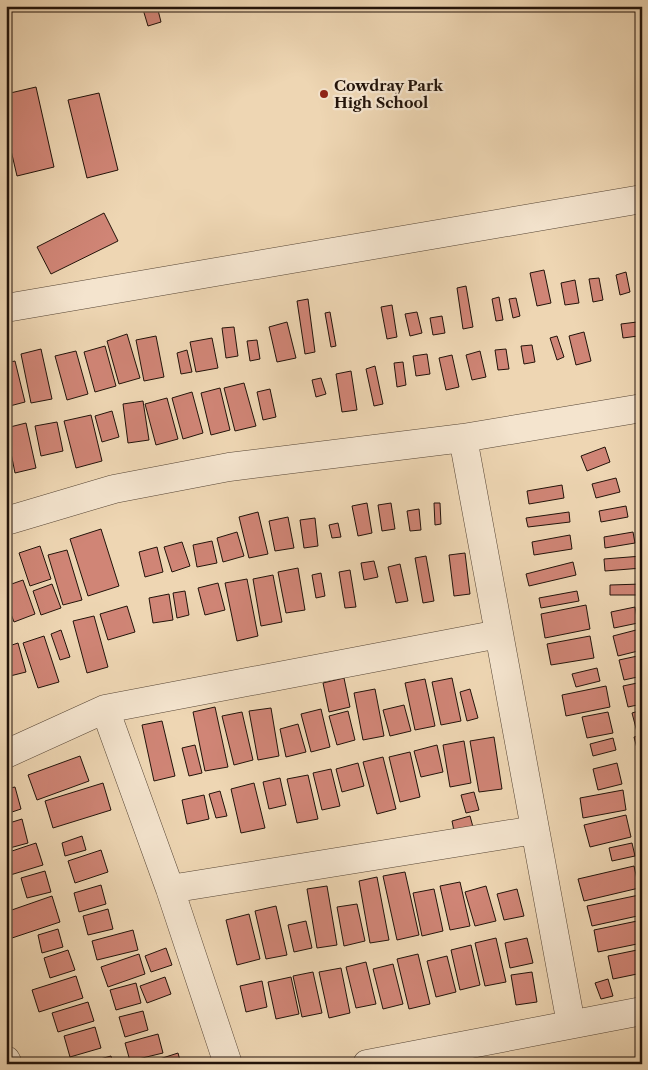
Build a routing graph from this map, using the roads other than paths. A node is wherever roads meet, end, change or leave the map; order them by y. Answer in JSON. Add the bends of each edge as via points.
{"nodes":[{"id":1,"x":642,"y":200,"type":"edge"},
{"id":2,"x":6,"y":308,"type":"edge"},
{"id":3,"x":642,"y":408,"type":"edge"},
{"id":4,"x":463,"y":438,"type":"junction"},
{"id":5,"x":6,"y":520,"type":"edge"},
{"id":6,"x":499,"y":634,"type":"junction"},
{"id":7,"x":104,"y":709,"type":"junction"},
{"id":8,"x":6,"y":754,"type":"edge"},
{"id":9,"x":536,"y":830,"type":"junction"},
{"id":10,"x":170,"y":889,"type":"junction"},
{"id":11,"x":642,"y":1011,"type":"edge"},
{"id":12,"x":571,"y":1024,"type":"junction"},
{"id":13,"x":6,"y":1060,"type":"edge"},
{"id":14,"x":8,"y":1064,"type":"edge"},
{"id":15,"x":228,"y":1064,"type":"edge"},
{"id":16,"x":367,"y":1064,"type":"edge"}],
"edges":[{"from":1,"to":2,"type":"street"},
{"from":3,"to":4,"type":"street"},
{"from":4,"to":5,"type":"street","via":[[221,468],[114,489]]},
{"from":4,"to":6,"type":"street"},
{"from":6,"to":7,"type":"street"},
{"from":6,"to":9,"type":"street"},
{"from":7,"to":8,"type":"street"},
{"from":7,"to":10,"type":"street"},
{"from":9,"to":10,"type":"street"},
{"from":9,"to":12,"type":"street"},
{"from":10,"to":15,"type":"street"},
{"from":11,"to":12,"type":"street"},
{"from":12,"to":16,"type":"street"},
{"from":13,"to":14,"type":"street"}]}
